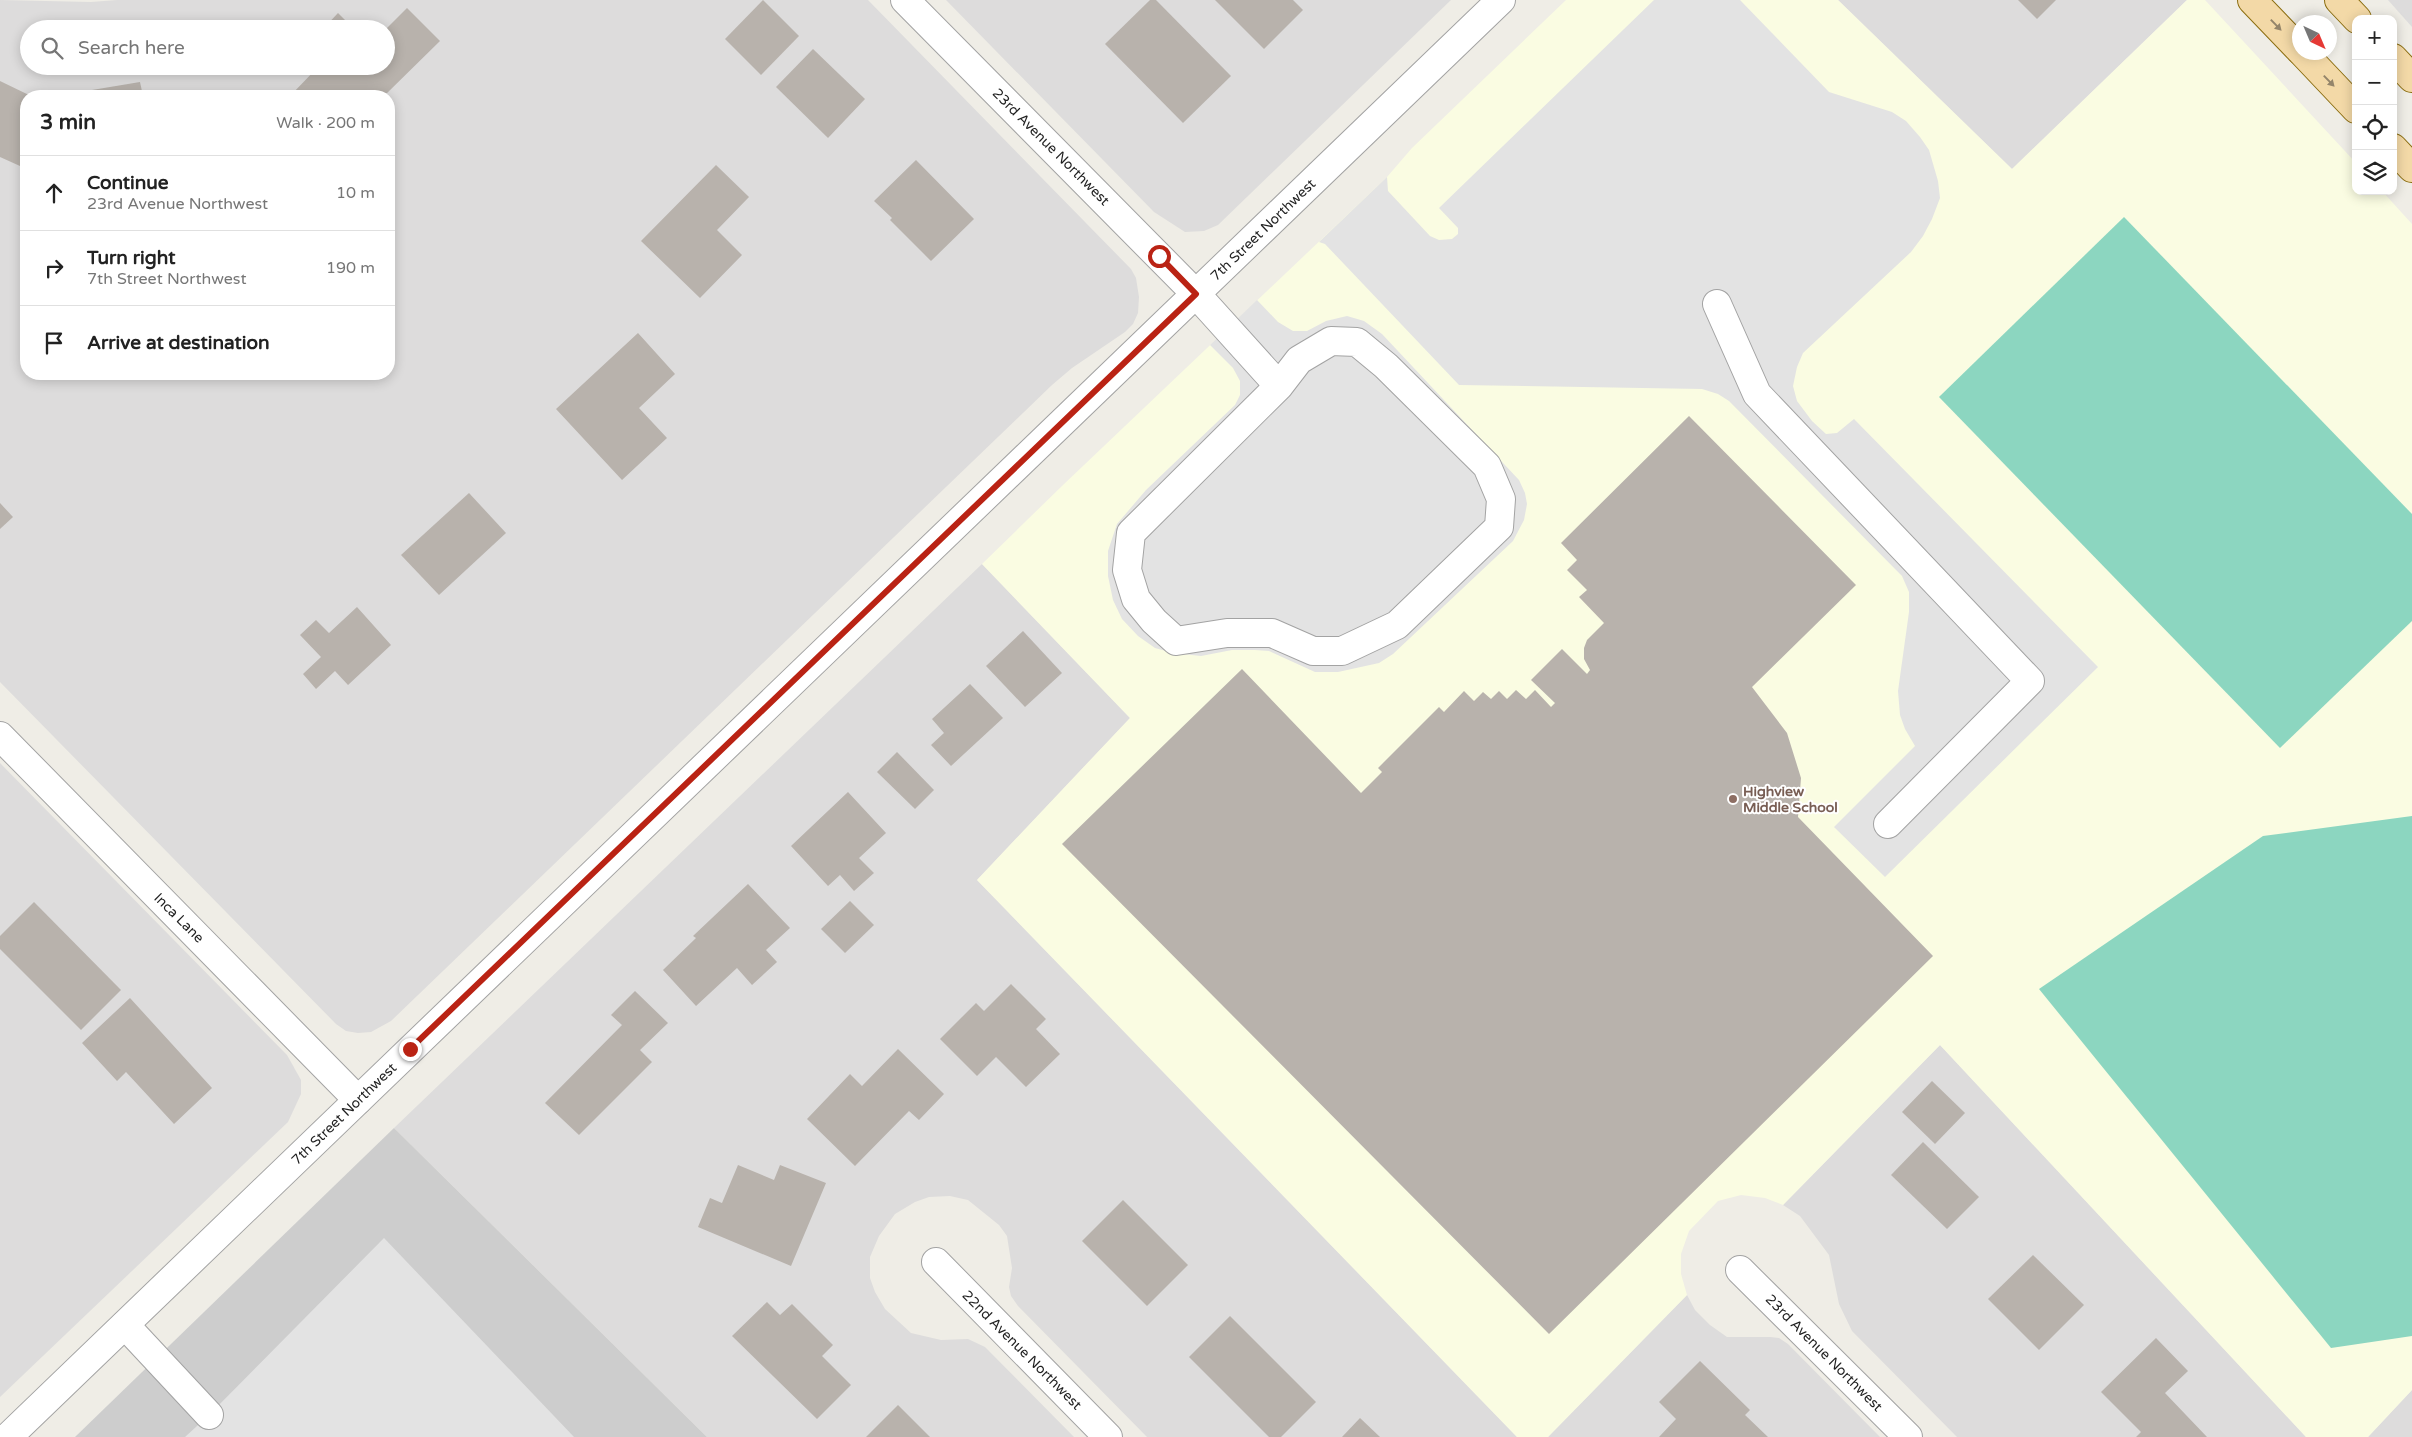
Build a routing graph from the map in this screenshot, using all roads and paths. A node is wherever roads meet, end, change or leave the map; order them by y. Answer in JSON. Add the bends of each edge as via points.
{"nodes":[{"id":1,"x":905,"y":0,"type":"edge"},
{"id":2,"x":1502,"y":0,"type":"edge"},
{"id":3,"x":2252,"y":0,"type":"edge"},
{"id":4,"x":2339,"y":0,"type":"edge"},
{"id":5,"x":2353,"y":15,"type":"edge"},
{"id":6,"x":2292,"y":42,"type":"edge"},
{"id":7,"x":2310,"y":60,"type":"edge"},
{"id":8,"x":2395,"y":60,"type":"edge"},
{"id":9,"x":2412,"y":78,"type":"edge"},
{"id":10,"x":2352,"y":105,"type":"edge"},
{"id":11,"x":2395,"y":150,"type":"edge"},
{"id":12,"x":2412,"y":168,"type":"edge"},
{"id":13,"x":1196,"y":294,"type":"junction"},
{"id":14,"x":1717,"y":304,"type":"dead end"},
{"id":15,"x":1279,"y":386,"type":"junction"},
{"id":16,"x":0,"y":736,"type":"edge"},
{"id":17,"x":1888,"y":824,"type":"dead end"},
{"id":18,"x":358,"y":1100,"type":"junction"},
{"id":19,"x":936,"y":1262,"type":"dead end"},
{"id":20,"x":1740,"y":1270,"type":"dead end"},
{"id":21,"x":125,"y":1325,"type":"junction"},
{"id":22,"x":209,"y":1415,"type":"dead end"},
{"id":23,"x":8,"y":1437,"type":"edge"},
{"id":24,"x":1108,"y":1437,"type":"edge"},
{"id":25,"x":1908,"y":1437,"type":"edge"}],
"edges":[{"from":1,"to":13,"type":"street","name":"23rd Avenue Northwest"},
{"from":2,"to":13,"type":"street","name":"7th Street Northwest"},
{"from":3,"to":6,"type":"main road","one_way":true},
{"from":4,"to":5,"type":"main road"},
{"from":7,"to":10,"type":"main road","one_way":true},
{"from":8,"to":9,"type":"main road"},
{"from":11,"to":12,"type":"main road"},
{"from":13,"to":15,"type":"street","name":"23rd Avenue Northwest"},
{"from":13,"to":18,"type":"street","name":"7th Street Northwest"},
{"from":14,"to":17,"type":"street","via":[[1757,394],[2030,681]]},
{"from":15,"to":15,"type":"street","via":[[1131,533],[1127,570],[1136,599],[1176,641],[1227,634],[1272,633],[1313,652],[1342,651],[1397,625],[1498,527],[1501,499],[1487,466],[1386,366],[1357,342],[1331,341],[1300,360]]},
{"from":16,"to":18,"type":"street","name":"Inca Lane"},
{"from":18,"to":21,"type":"street","name":"7th Street Northwest"},
{"from":19,"to":24,"type":"street","name":"22nd Avenue Northwest"},
{"from":20,"to":25,"type":"street","name":"23rd Avenue Northwest"},
{"from":21,"to":22,"type":"street"},
{"from":21,"to":23,"type":"street","name":"7th Street Northwest"}]}
